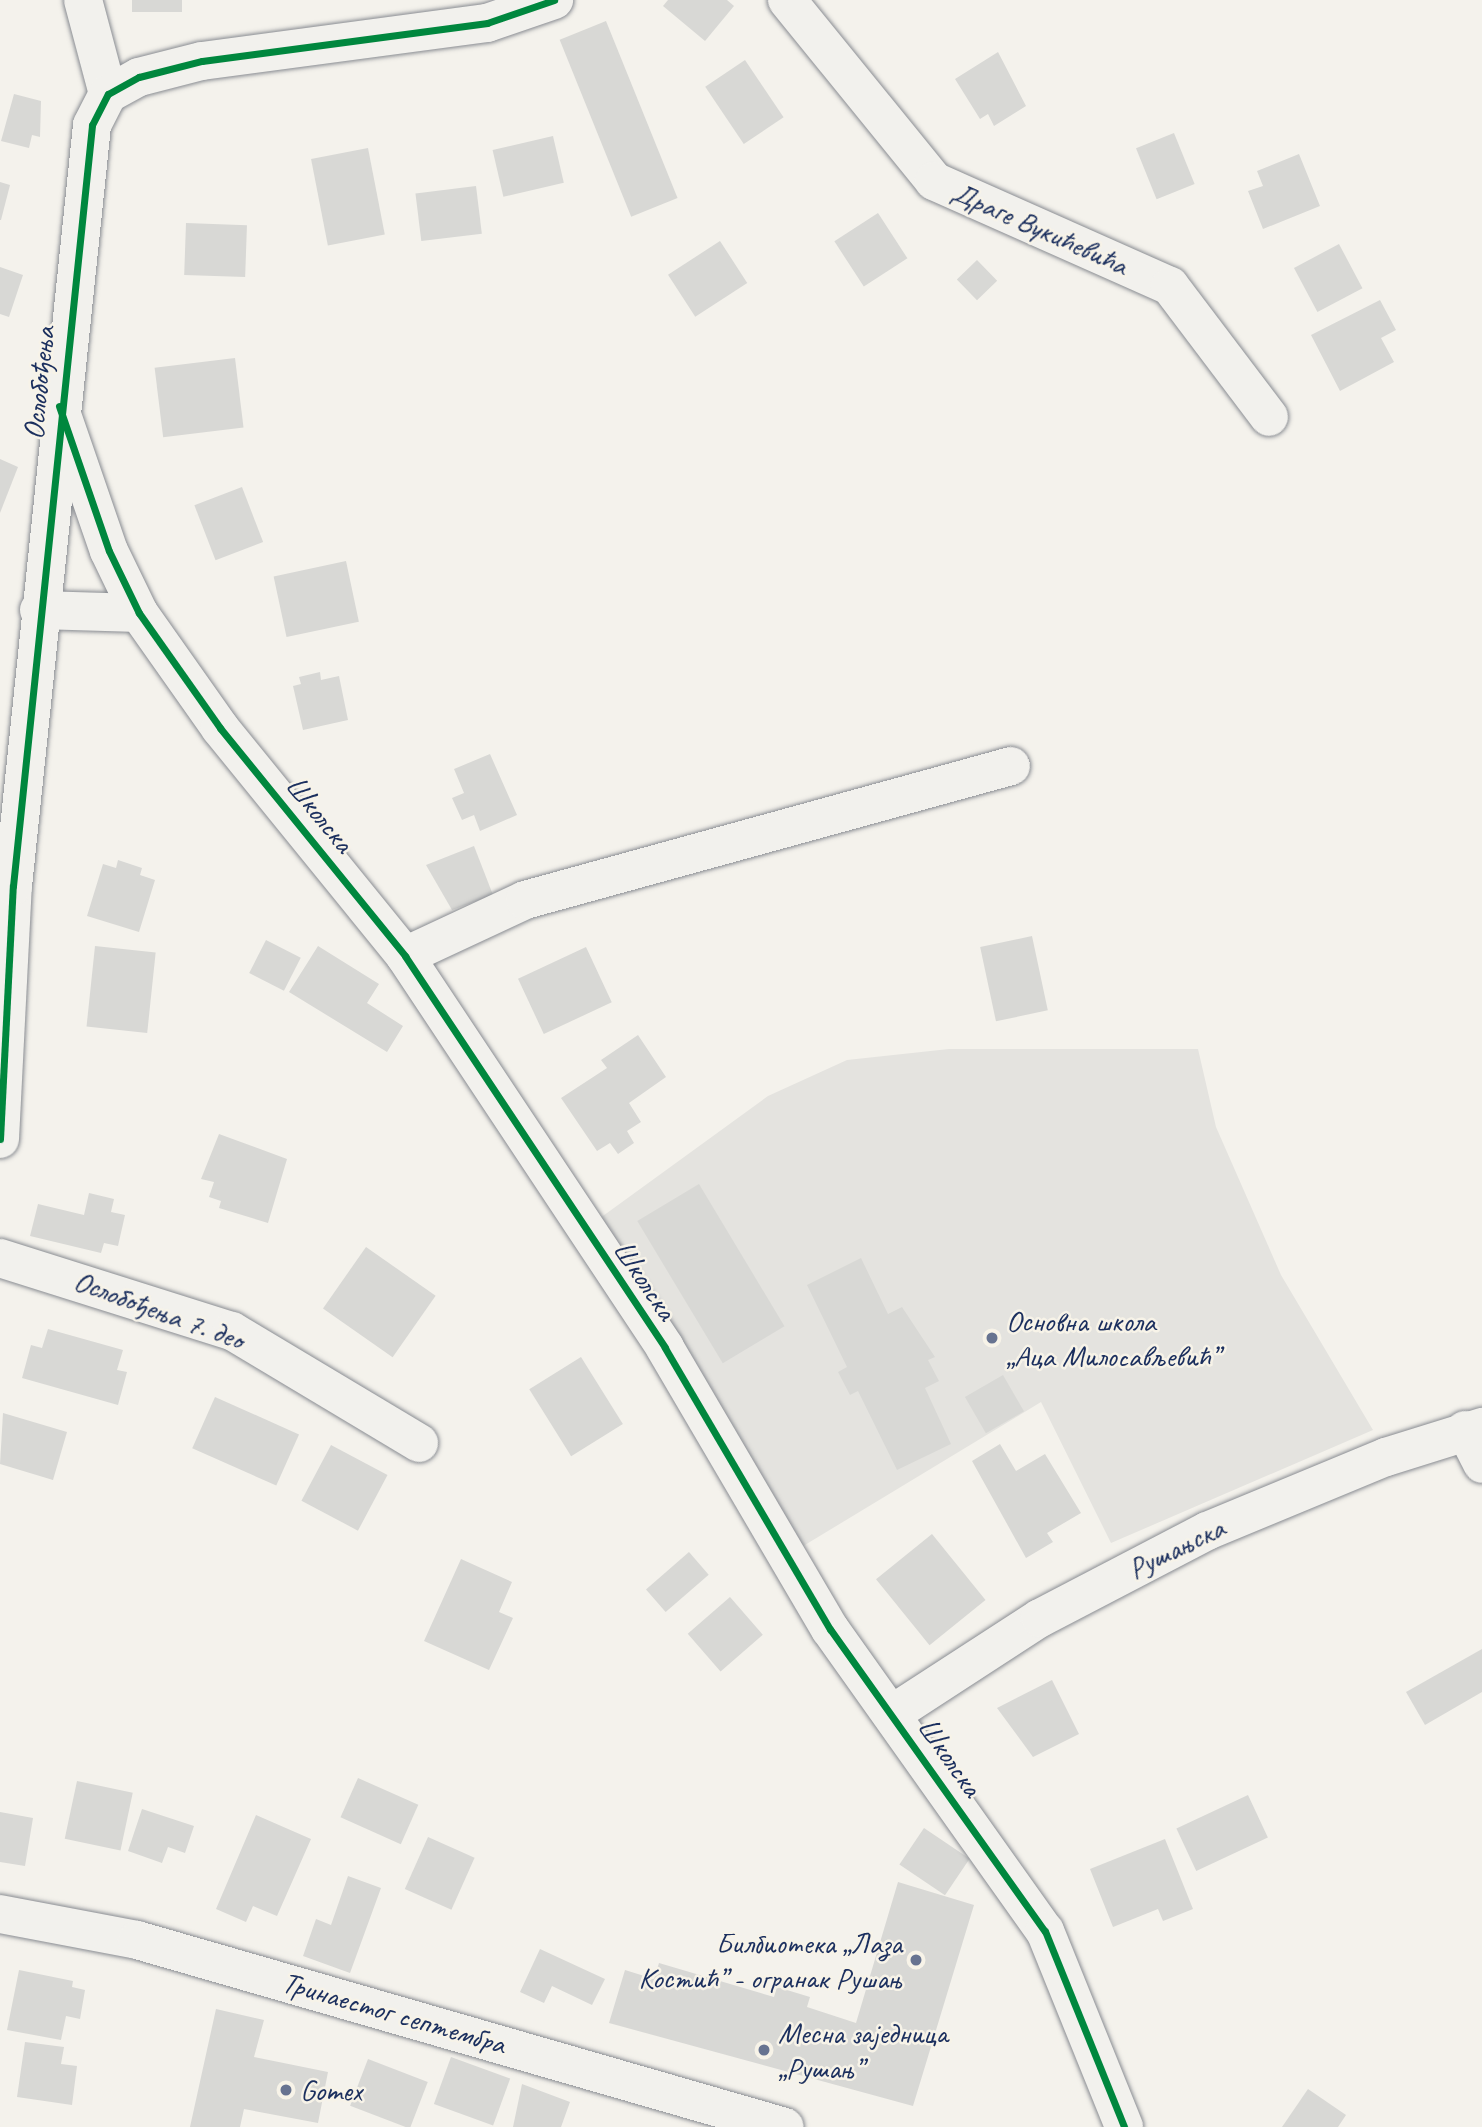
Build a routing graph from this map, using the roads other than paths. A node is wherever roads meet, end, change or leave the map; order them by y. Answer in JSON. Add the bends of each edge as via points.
{"nodes":[{"id":1,"x":83,"y":0,"type":"edge"},
{"id":2,"x":554,"y":0,"type":"edge"},
{"id":3,"x":787,"y":0,"type":"edge"},
{"id":4,"x":108,"y":94,"type":"junction"},
{"id":5,"x":59,"y":406,"type":"junction"},
{"id":6,"x":1269,"y":416,"type":"dead end"},
{"id":7,"x":39,"y":610,"type":"junction"},
{"id":8,"x":139,"y":613,"type":"junction"},
{"id":9,"x":1011,"y":766,"type":"dead end"},
{"id":10,"x":405,"y":956,"type":"junction"},
{"id":11,"x":0,"y":1139,"type":"edge"},
{"id":12,"x":0,"y":1258,"type":"edge"},
{"id":13,"x":1474,"y":1428,"type":"edge"},
{"id":14,"x":419,"y":1443,"type":"dead end"},
{"id":15,"x":1482,"y":1464,"type":"edge"},
{"id":16,"x":892,"y":1714,"type":"junction"},
{"id":17,"x":0,"y":1913,"type":"edge"},
{"id":18,"x":785,"y":2127,"type":"edge"},
{"id":19,"x":1124,"y":2127,"type":"edge"}],
"edges":[{"from":1,"to":4,"type":"street"},
{"from":2,"to":4,"type":"street","via":[[487,23],[395,39],[202,61],[139,77]]},
{"from":3,"to":6,"type":"street","name":"Драге Вукићевића","via":[[934,181],[1170,286]]},
{"from":4,"to":5,"type":"street","name":"Ослобођења","via":[[92,125]]},
{"from":5,"to":7,"type":"street","name":"Ослобођења"},
{"from":5,"to":8,"type":"street","name":"Школска","via":[[109,551]]},
{"from":7,"to":8,"type":"street"},
{"from":7,"to":11,"type":"street","name":"Ослобођења","via":[[13,886]]},
{"from":8,"to":10,"type":"street","name":"Школска","via":[[220,728]]},
{"from":9,"to":10,"type":"street","via":[[524,900]]},
{"from":10,"to":16,"type":"street","name":"Школска","via":[[665,1348],[830,1629]]},
{"from":12,"to":14,"type":"street","name":"Ослобођења 7. део","via":[[232,1331]]},
{"from":13,"to":15,"type":"street"},
{"from":13,"to":16,"type":"street","name":"Рушањска","via":[[1206,1531],[1040,1618]]},
{"from":16,"to":19,"type":"street","name":"Школска","via":[[1045,1931]]},
{"from":17,"to":18,"type":"street","name":"Тринаестог септембра","via":[[175,1950]]}]}
